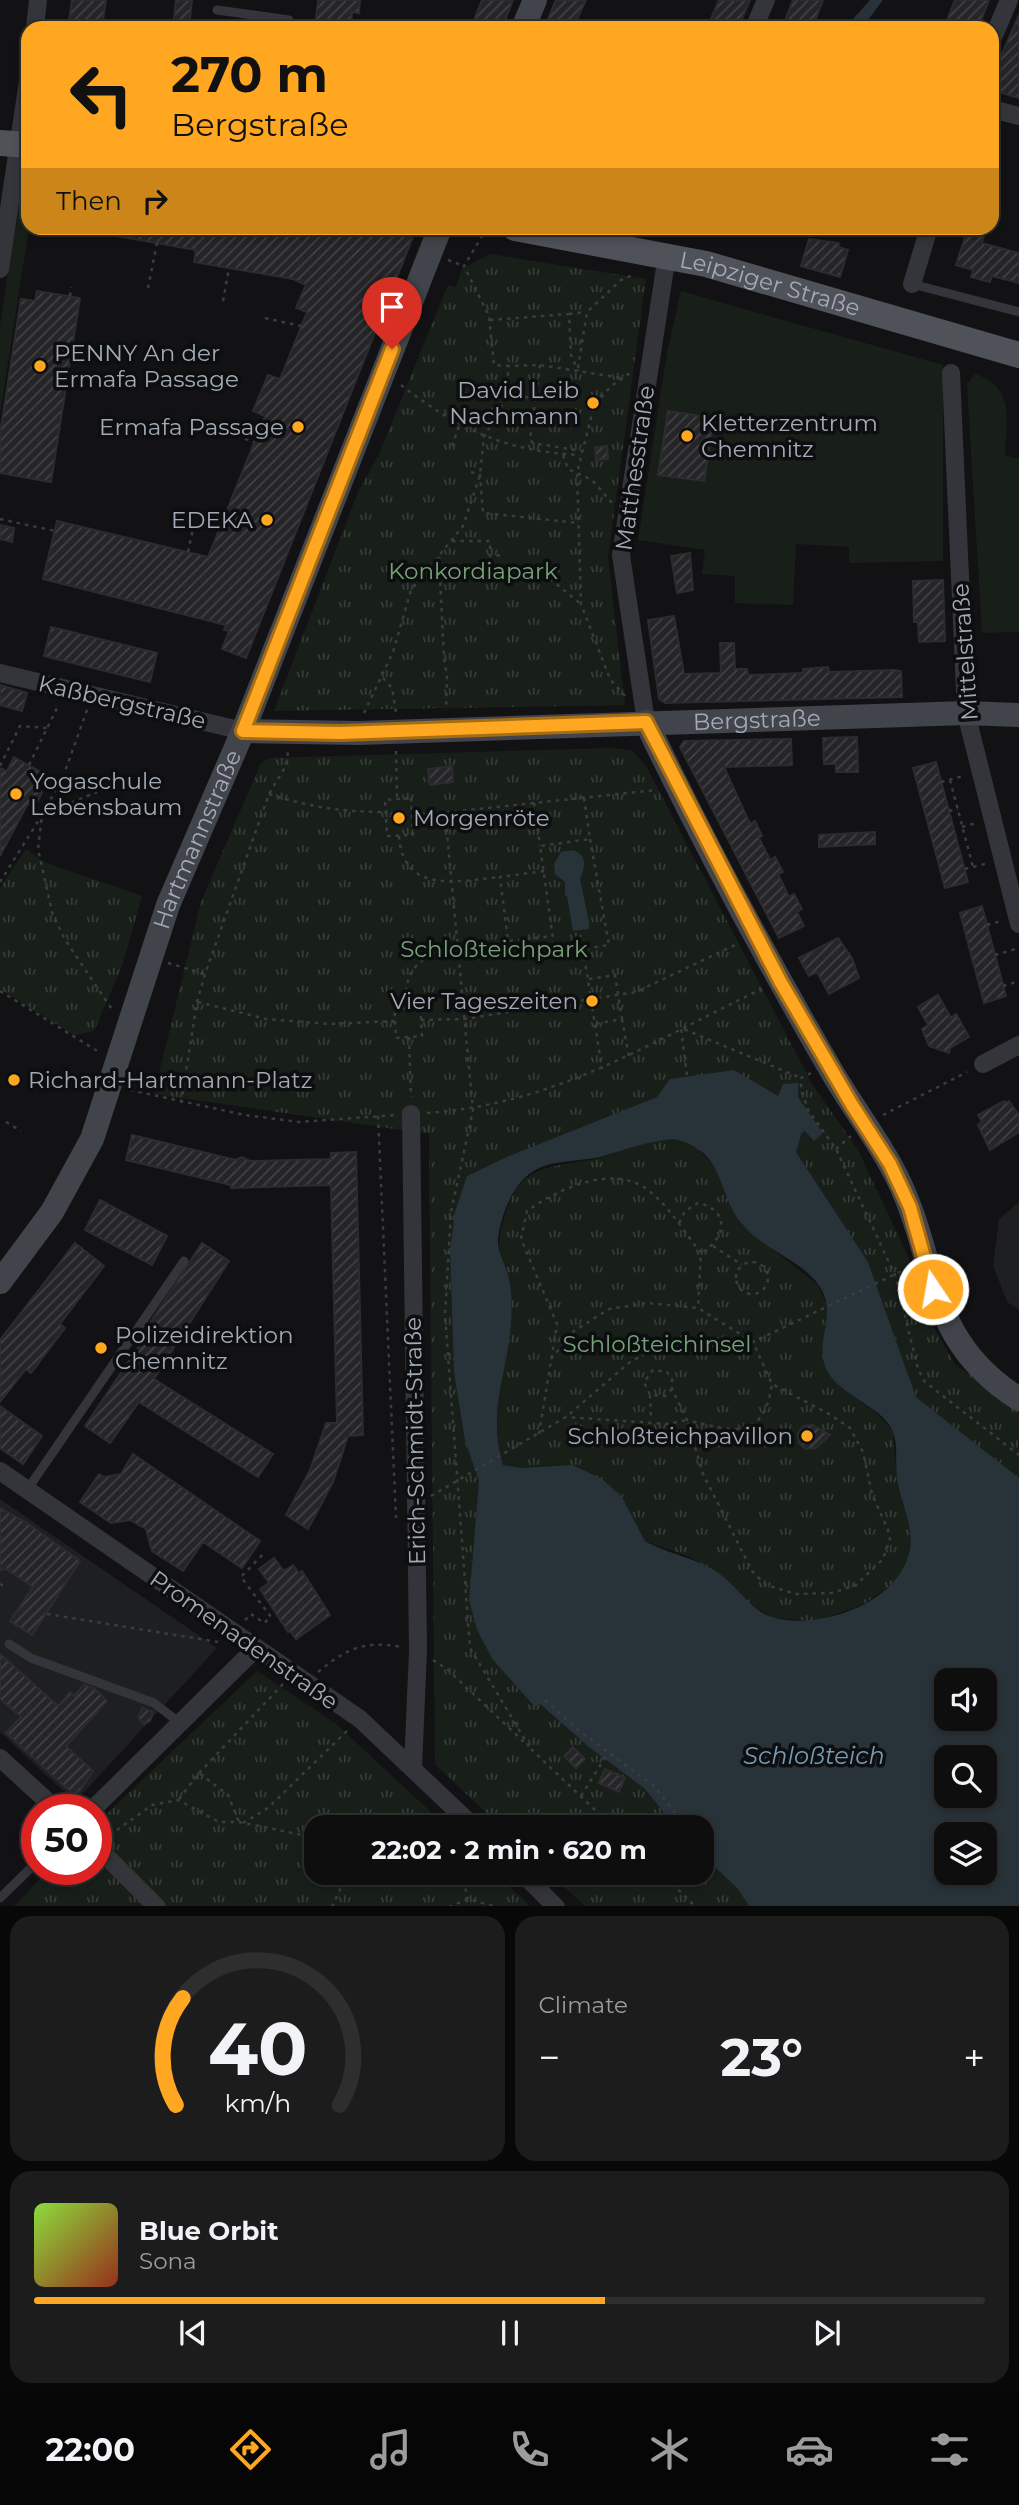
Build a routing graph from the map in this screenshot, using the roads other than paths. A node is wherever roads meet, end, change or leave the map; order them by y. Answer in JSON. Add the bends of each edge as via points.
{"nodes":[{"id":1,"x":38,"y":0,"type":"edge"},
{"id":2,"x":535,"y":0,"type":"edge"},
{"id":3,"x":766,"y":0,"type":"edge"},
{"id":4,"x":1009,"y":0,"type":"edge"},
{"id":5,"x":217,"y":10,"type":"dead end"},
{"id":6,"x":36,"y":21,"type":"edge"},
{"id":7,"x":289,"y":21,"type":"edge"},
{"id":8,"x":526,"y":21,"type":"edge"},
{"id":9,"x":757,"y":21,"type":"edge"},
{"id":10,"x":999,"y":24,"type":"edge"},
{"id":11,"x":999,"y":111,"type":"edge"},
{"id":12,"x":1019,"y":116,"type":"edge"},
{"id":13,"x":21,"y":118,"type":"edge"},
{"id":14,"x":16,"y":144,"type":"edge"},
{"id":15,"x":437,"y":235,"type":"edge"},
{"id":16,"x":554,"y":235,"type":"edge"},
{"id":17,"x":927,"y":235,"type":"edge"},
{"id":18,"x":667,"y":255,"type":"junction"},
{"id":19,"x":0,"y":269,"type":"edge"},
{"id":20,"x":912,"y":284,"type":"joint"},
{"id":21,"x":1019,"y":312,"type":"edge"},
{"id":22,"x":1019,"y":355,"type":"edge"},
{"id":23,"x":951,"y":373,"type":"dead end"},
{"id":24,"x":0,"y":673,"type":"edge"},
{"id":25,"x":965,"y":713,"type":"junction"},
{"id":26,"x":1019,"y":715,"type":"edge"},
{"id":27,"x":646,"y":722,"type":"junction"},
{"id":28,"x":243,"y":731,"type":"junction"},
{"id":29,"x":1019,"y":924,"type":"edge"},
{"id":30,"x":1019,"y":1045,"type":"edge"},
{"id":31,"x":983,"y":1064,"type":"road end"},
{"id":32,"x":411,"y":1114,"type":"road end"},
{"id":33,"x":184,"y":1261,"type":"dead end"},
{"id":34,"x":0,"y":1282,"type":"edge"},
{"id":35,"x":1019,"y":1399,"type":"edge"},
{"id":36,"x":0,"y":1471,"type":"edge"},
{"id":37,"x":27,"y":1490,"type":"junction"},
{"id":38,"x":9,"y":1644,"type":"dead end"},
{"id":39,"x":256,"y":1648,"type":"junction"},
{"id":40,"x":180,"y":1723,"type":"junction"},
{"id":41,"x":0,"y":1758,"type":"edge"},
{"id":42,"x":414,"y":1768,"type":"junction"},
{"id":43,"x":39,"y":1794,"type":"edge"},
{"id":44,"x":108,"y":1794,"type":"edge"},
{"id":45,"x":462,"y":1815,"type":"edge"},
{"id":46,"x":112,"y":1855,"type":"edge"},
{"id":47,"x":21,"y":1878,"type":"edge"},
{"id":48,"x":534,"y":1885,"type":"edge"},
{"id":49,"x":0,"y":1898,"type":"edge"},
{"id":50,"x":157,"y":1906,"type":"edge"},
{"id":51,"x":556,"y":1906,"type":"edge"}],
"edges":[{"from":1,"to":6,"type":"street"},
{"from":2,"to":8,"type":"main road"},
{"from":3,"to":9,"type":"street"},
{"from":4,"to":10,"type":"street"},
{"from":5,"to":7,"type":"lane"},
{"from":11,"to":12,"type":"street"},
{"from":13,"to":14,"type":"street"},
{"from":14,"to":19,"type":"street"},
{"from":15,"to":28,"type":"main road","name":"Hartmannstraße"},
{"from":16,"to":18,"type":"main road","name":"Leipziger Straße"},
{"from":17,"to":20,"type":"street"},
{"from":18,"to":22,"type":"main road","name":"Leipziger Straße"},
{"from":18,"to":27,"type":"street","name":"Matthesstraße","via":[[621,555]]},
{"from":20,"to":21,"type":"lane"},
{"from":23,"to":25,"type":"street","name":"Mittelstraße"},
{"from":24,"to":28,"type":"street","name":"Kaßbergstraße"},
{"from":25,"to":26,"type":"main road","name":"Bergstraße"},
{"from":25,"to":27,"type":"main road","name":"Bergstraße"},
{"from":25,"to":29,"type":"street","name":"Mittelstraße"},
{"from":27,"to":28,"type":"main road","name":"Bergstraße","via":[[359,733]]},
{"from":27,"to":35,"type":"main road","via":[[780,981],[890,1164],[910,1207],[933,1289],[960,1348]]},
{"from":28,"to":34,"type":"main road","name":"Hartmannstraße","via":[[168,905],[92,1139],[52,1212]]},
{"from":30,"to":31,"type":"street"},
{"from":32,"to":42,"type":"street","name":"Erich-Schmidt-Straße","via":[[418,1650]]},
{"from":33,"to":37,"type":"lane"},
{"from":36,"to":37,"type":"street","name":"Promenadenstraße"},
{"from":37,"to":39,"type":"street","name":"Promenadenstraße"},
{"from":38,"to":40,"type":"lane","via":[[31,1658],[154,1703]]},
{"from":39,"to":40,"type":"street"},
{"from":39,"to":42,"type":"street","name":"Promenadenstraße","via":[[360,1719]]},
{"from":40,"to":44,"type":"street"},
{"from":41,"to":43,"type":"street"},
{"from":42,"to":45,"type":"street","name":"Promenadenstraße"},
{"from":46,"to":50,"type":"street"},
{"from":47,"to":49,"type":"lane"},
{"from":48,"to":51,"type":"street"}]}
